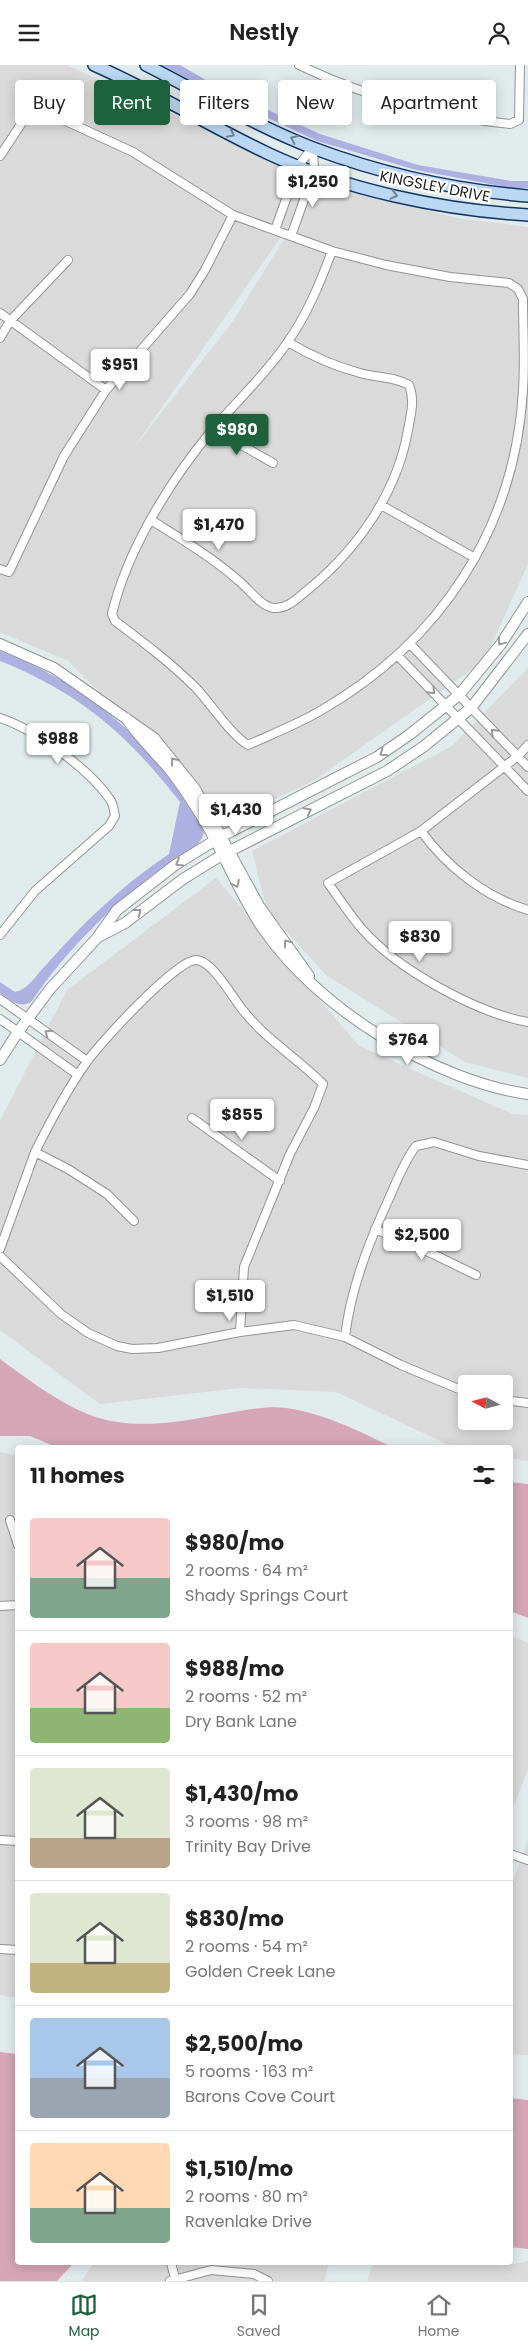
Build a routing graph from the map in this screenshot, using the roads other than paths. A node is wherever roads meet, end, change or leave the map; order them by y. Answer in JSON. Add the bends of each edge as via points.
{"nodes":[{"id":1,"x":94,"y":65,"type":"edge"},
{"id":2,"x":146,"y":65,"type":"edge"},
{"id":3,"x":299,"y":65,"type":"edge"},
{"id":4,"x":520,"y":65,"type":"edge"},
{"id":5,"x":313,"y":147,"type":"junction"},
{"id":6,"x":0,"y":156,"type":"edge"},
{"id":7,"x":298,"y":166,"type":"junction"},
{"id":8,"x":314,"y":172,"type":"junction"},
{"id":9,"x":528,"y":195,"type":"edge"},
{"id":10,"x":233,"y":215,"type":"junction"},
{"id":11,"x":528,"y":215,"type":"edge"},
{"id":12,"x":274,"y":230,"type":"junction"},
{"id":13,"x":291,"y":236,"type":"junction"},
{"id":14,"x":332,"y":251,"type":"junction"},
{"id":15,"x":68,"y":261,"type":"dead end"},
{"id":16,"x":0,"y":313,"type":"edge"},
{"id":17,"x":10,"y":321,"type":"junction"},
{"id":18,"x":0,"y":338,"type":"edge"},
{"id":19,"x":288,"y":343,"type":"junction"},
{"id":20,"x":106,"y":390,"type":"junction"},
{"id":21,"x":213,"y":429,"type":"junction"},
{"id":22,"x":273,"y":463,"type":"dead end"},
{"id":23,"x":381,"y":505,"type":"junction"},
{"id":24,"x":151,"y":520,"type":"junction"},
{"id":25,"x":475,"y":558,"type":"junction"},
{"id":26,"x":0,"y":569,"type":"edge"},
{"id":27,"x":528,"y":602,"type":"edge"},
{"id":28,"x":528,"y":634,"type":"edge"},
{"id":29,"x":0,"y":644,"type":"edge"},
{"id":30,"x":410,"y":645,"type":"junction"},
{"id":31,"x":398,"y":656,"type":"junction"},
{"id":32,"x":458,"y":695,"type":"junction"},
{"id":33,"x":446,"y":705,"type":"junction"},
{"id":34,"x":471,"y":708,"type":"junction"},
{"id":35,"x":0,"y":718,"type":"edge"},
{"id":36,"x":458,"y":718,"type":"junction"},
{"id":37,"x":528,"y":745,"type":"edge"},
{"id":38,"x":518,"y":756,"type":"junction"},
{"id":39,"x":504,"y":767,"type":"junction"},
{"id":40,"x":528,"y":767,"type":"edge"},
{"id":41,"x":528,"y":791,"type":"edge"},
{"id":42,"x":421,"y":831,"type":"junction"},
{"id":43,"x":218,"y":838,"type":"junction"},
{"id":44,"x":226,"y":853,"type":"junction"},
{"id":45,"x":528,"y":910,"type":"edge"},
{"id":46,"x":0,"y":935,"type":"edge"},
{"id":47,"x":97,"y":938,"type":"junction"},
{"id":48,"x":0,"y":999,"type":"edge"},
{"id":49,"x":27,"y":1018,"type":"junction"},
{"id":50,"x":0,"y":1019,"type":"edge"},
{"id":51,"x":528,"y":1022,"type":"edge"},
{"id":52,"x":18,"y":1031,"type":"junction"},
{"id":53,"x":0,"y":1060,"type":"edge"},
{"id":54,"x":87,"y":1061,"type":"junction"},
{"id":55,"x":78,"y":1075,"type":"junction"},
{"id":56,"x":528,"y":1094,"type":"edge"},
{"id":57,"x":192,"y":1118,"type":"dead end"},
{"id":58,"x":35,"y":1152,"type":"junction"},
{"id":59,"x":528,"y":1165,"type":"edge"},
{"id":60,"x":280,"y":1181,"type":"junction"},
{"id":61,"x":134,"y":1221,"type":"dead end"},
{"id":62,"x":375,"y":1229,"type":"junction"},
{"id":63,"x":0,"y":1249,"type":"edge"},
{"id":64,"x":0,"y":1256,"type":"edge"},
{"id":65,"x":476,"y":1275,"type":"dead end"},
{"id":66,"x":240,"y":1332,"type":"junction"},
{"id":67,"x":345,"y":1337,"type":"junction"},
{"id":68,"x":458,"y":1389,"type":"edge"},
{"id":69,"x":513,"y":1401,"type":"edge"},
{"id":70,"x":528,"y":1403,"type":"edge"},
{"id":71,"x":10,"y":1520,"type":"dead end"},
{"id":72,"x":15,"y":1536,"type":"edge"},
{"id":73,"x":15,"y":1605,"type":"edge"},
{"id":74,"x":0,"y":1606,"type":"edge"},
{"id":75,"x":0,"y":1840,"type":"edge"},
{"id":76,"x":15,"y":1841,"type":"edge"},
{"id":77,"x":513,"y":1855,"type":"edge"},
{"id":78,"x":528,"y":1860,"type":"edge"},
{"id":79,"x":0,"y":1949,"type":"edge"},
{"id":80,"x":15,"y":1951,"type":"edge"},
{"id":81,"x":170,"y":2265,"type":"edge"},
{"id":82,"x":172,"y":2280,"type":"edge"},
{"id":83,"x":268,"y":2281,"type":"edge"}],
"edges":[{"from":1,"to":7,"type":"main road","name":"KINGSLEY DRIVE","one_way":true},
{"from":5,"to":2,"type":"main road","name":"KINGSLEY DRIVE","one_way":true},
{"from":3,"to":4,"type":"street","via":[[319,75],[431,111],[510,124],[519,120]]},
{"from":5,"to":7,"type":"street"},
{"from":5,"to":8,"type":"street"},
{"from":5,"to":9,"type":"main road","name":"KINGSLEY DRIVE","via":[[411,178]]},
{"from":6,"to":10,"type":"street","via":[[29,112],[42,110],[133,152]]},
{"from":7,"to":8,"type":"main road","name":"KINGSLEY DRIVE"},
{"from":7,"to":12,"type":"street"},
{"from":8,"to":11,"type":"main road","name":"KINGSLEY DRIVE","one_way":true,"via":[[429,203],[480,212]]},
{"from":8,"to":13,"type":"street"},
{"from":10,"to":12,"type":"street"},
{"from":10,"to":20,"type":"street","via":[[190,294]]},
{"from":12,"to":13,"type":"street"},
{"from":13,"to":14,"type":"street"},
{"from":14,"to":19,"type":"street","via":[[310,305]]},
{"from":14,"to":25,"type":"street","via":[[450,277],[509,283],[518,289],[523,299],[523,390],[517,438],[504,493]]},
{"from":15,"to":17,"type":"street"},
{"from":16,"to":17,"type":"street"},
{"from":17,"to":18,"type":"street"},
{"from":17,"to":20,"type":"street"},
{"from":19,"to":21,"type":"street"},
{"from":19,"to":23,"type":"street","via":[[321,361],[362,374],[401,379],[410,385],[413,396],[407,435]]},
{"from":20,"to":26,"type":"street","via":[[64,456],[9,572]]},
{"from":21,"to":22,"type":"street"},
{"from":21,"to":24,"type":"street"},
{"from":23,"to":24,"type":"street","via":[[332,569],[290,605],[277,608],[268,607],[238,579]]},
{"from":23,"to":25,"type":"street"},
{"from":24,"to":31,"type":"street","via":[[127,568],[112,613],[115,621],[172,665],[248,745],[320,711]]},
{"from":25,"to":30,"type":"street","via":[[444,606]]},
{"from":27,"to":32,"type":"street","one_way":true,"via":[[501,643]]},
{"from":28,"to":34,"type":"street"},
{"from":29,"to":43,"type":"street","via":[[54,668],[126,719],[170,770]]},
{"from":30,"to":31,"type":"street"},
{"from":30,"to":32,"type":"street"},
{"from":31,"to":33,"type":"street","one_way":true},
{"from":32,"to":33,"type":"street"},
{"from":32,"to":34,"type":"street"},
{"from":33,"to":36,"type":"street"},
{"from":33,"to":43,"type":"street","one_way":true,"via":[[377,757]]},
{"from":34,"to":36,"type":"street"},
{"from":38,"to":34,"type":"street","one_way":true},
{"from":35,"to":46,"type":"street","via":[[45,741],[88,774],[111,799],[115,816],[108,826],[35,891]]},
{"from":36,"to":39,"type":"street"},
{"from":44,"to":36,"type":"street","one_way":true,"via":[[387,771]]},
{"from":37,"to":38,"type":"street"},
{"from":38,"to":39,"type":"street"},
{"from":38,"to":40,"type":"street"},
{"from":39,"to":41,"type":"street"},
{"from":39,"to":42,"type":"street"},
{"from":42,"to":45,"type":"street","via":[[442,857],[462,874],[505,901]]},
{"from":42,"to":51,"type":"street","via":[[328,883],[363,931],[403,965],[451,994]]},
{"from":43,"to":44,"type":"street"},
{"from":43,"to":47,"type":"street","one_way":true,"via":[[146,886],[117,911]]},
{"from":47,"to":44,"type":"street","one_way":true,"via":[[125,923],[183,879]]},
{"from":44,"to":56,"type":"street","via":[[241,894],[279,951],[362,1025],[418,1058],[483,1085]]},
{"from":47,"to":49,"type":"street"},
{"from":48,"to":49,"type":"street"},
{"from":49,"to":52,"type":"street"},
{"from":54,"to":49,"type":"street","one_way":true},
{"from":50,"to":52,"type":"street"},
{"from":52,"to":53,"type":"street"},
{"from":52,"to":55,"type":"street"},
{"from":54,"to":55,"type":"street"},
{"from":54,"to":60,"type":"street","via":[[139,1004],[182,965],[196,960],[206,963],[270,1039],[323,1084]]},
{"from":55,"to":58,"type":"street"},
{"from":57,"to":60,"type":"street"},
{"from":58,"to":61,"type":"street","via":[[107,1194]]},
{"from":58,"to":63,"type":"street"},
{"from":59,"to":62,"type":"street","via":[[479,1156],[434,1142],[422,1143],[411,1153]]},
{"from":60,"to":66,"type":"street","via":[[244,1267]]},
{"from":62,"to":65,"type":"street"},
{"from":62,"to":67,"type":"street","via":[[357,1279]]},
{"from":64,"to":66,"type":"street","via":[[61,1314],[88,1333],[117,1346],[132,1349],[158,1347]]},
{"from":66,"to":67,"type":"street","via":[[294,1325]]},
{"from":67,"to":68,"type":"street"},
{"from":69,"to":70,"type":"street"},
{"from":71,"to":72,"type":"street"},
{"from":73,"to":74,"type":"street"},
{"from":75,"to":76,"type":"street"},
{"from":77,"to":78,"type":"street"},
{"from":79,"to":80,"type":"street"},
{"from":81,"to":82,"type":"street"},
{"from":82,"to":83,"type":"street","via":[[210,2270],[254,2274]]}]}
